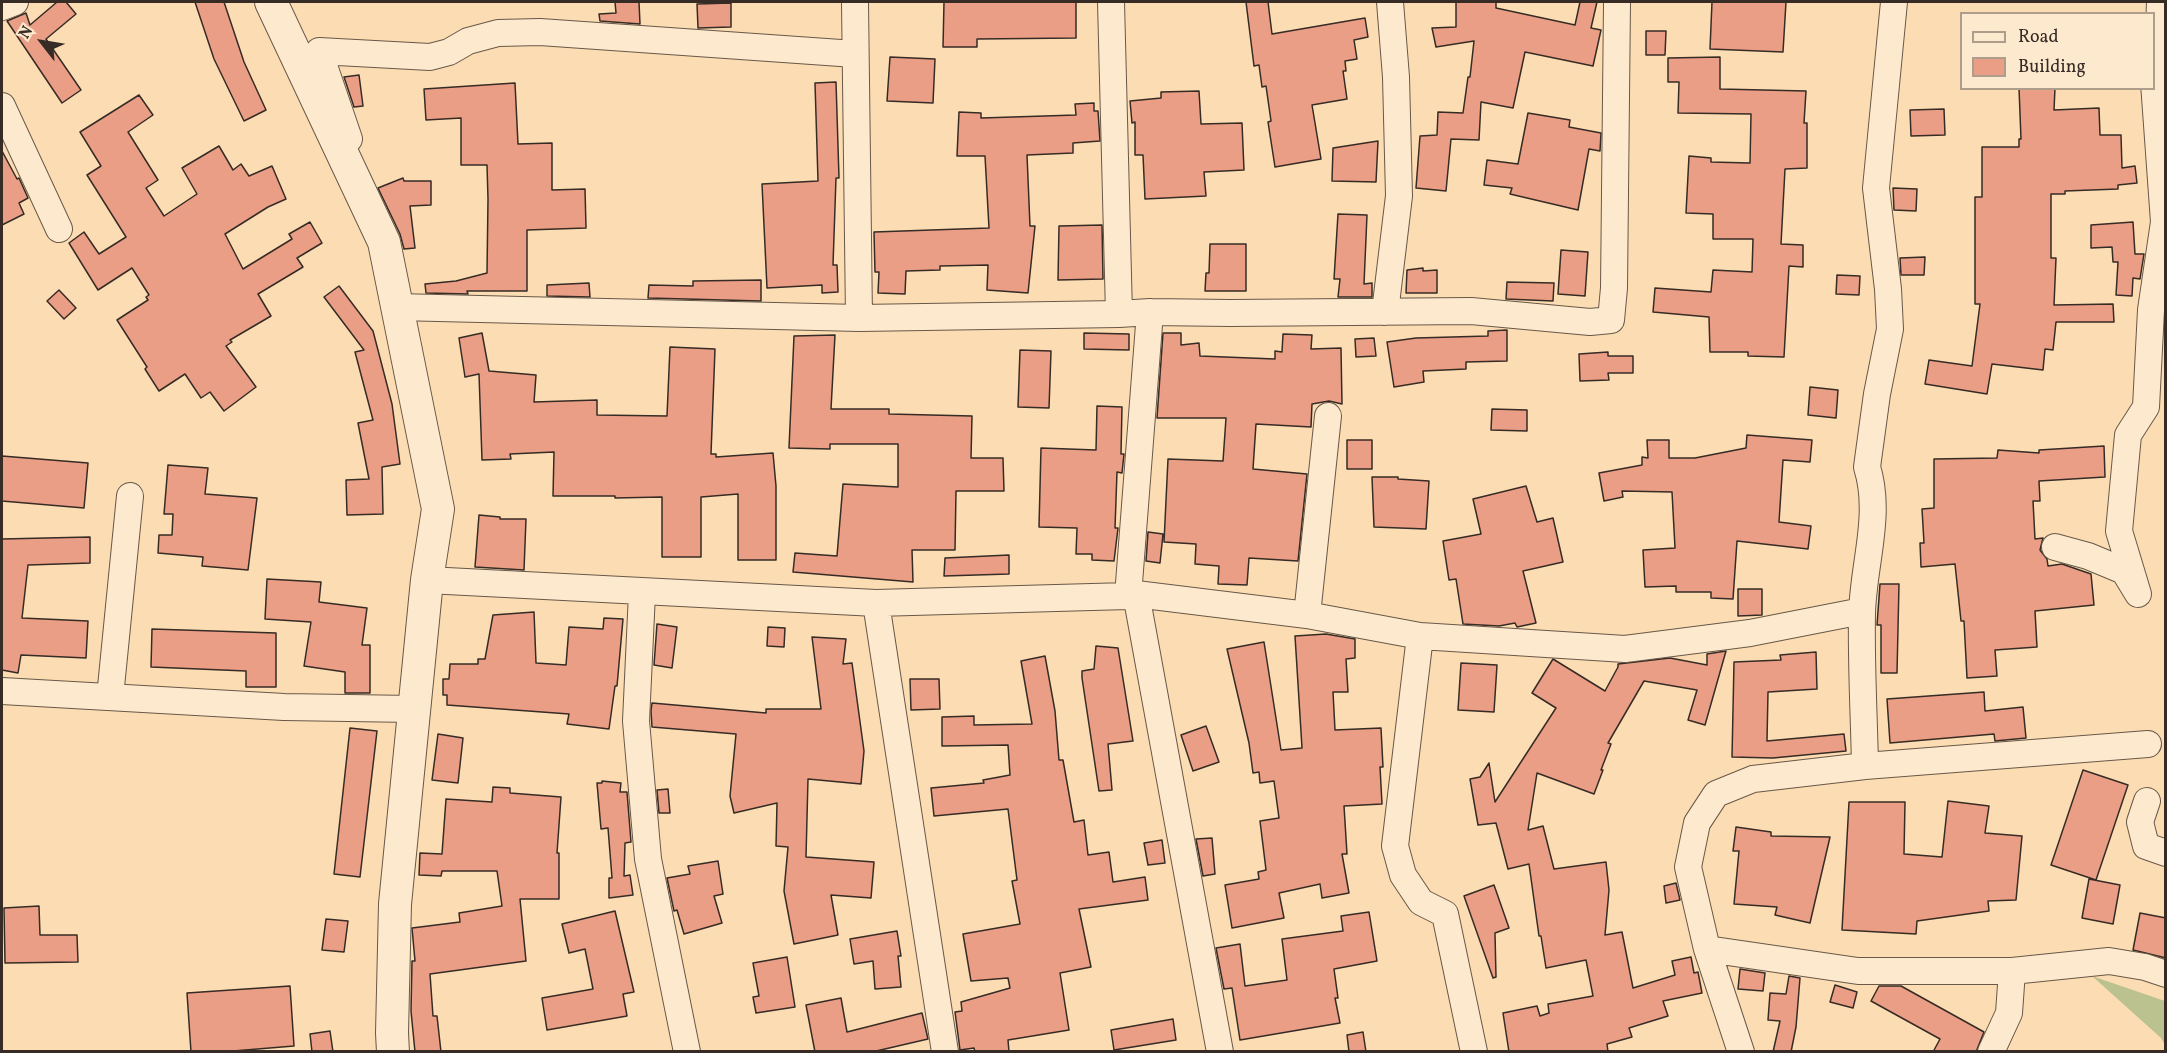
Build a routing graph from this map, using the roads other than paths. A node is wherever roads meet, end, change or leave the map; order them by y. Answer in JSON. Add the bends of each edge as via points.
{"nodes":[{"id":1,"x":15,"y":2,"type":"edge"},
{"id":2,"x":271,"y":2,"type":"edge"},
{"id":3,"x":855,"y":2,"type":"edge"},
{"id":4,"x":1111,"y":2,"type":"edge"},
{"id":5,"x":1390,"y":2,"type":"edge"},
{"id":6,"x":1617,"y":2,"type":"edge"},
{"id":7,"x":1894,"y":2,"type":"edge"},
{"id":8,"x":2160,"y":2,"type":"edge"},
{"id":9,"x":2,"y":7,"type":"edge"},
{"id":10,"x":855,"y":54,"type":"junction"},
{"id":11,"x":2155,"y":76,"type":"edge"},
{"id":12,"x":2155,"y":90,"type":"edge"},
{"id":13,"x":2,"y":106,"type":"edge"},
{"id":14,"x":2165,"y":223,"type":"edge"},
{"id":15,"x":58,"y":229,"type":"dead end"},
{"id":16,"x":384,"y":242,"type":"junction"},
{"id":17,"x":396,"y":307,"type":"junction"},
{"id":18,"x":1150,"y":312,"type":"junction"},
{"id":19,"x":1385,"y":312,"type":"junction"},
{"id":20,"x":1119,"y":314,"type":"junction"},
{"id":21,"x":859,"y":318,"type":"junction"},
{"id":22,"x":1328,"y":416,"type":"dead end"},
{"id":23,"x":130,"y":496,"type":"dead end"},
{"id":24,"x":2055,"y":546,"type":"dead end"},
{"id":25,"x":427,"y":580,"type":"junction"},
{"id":26,"x":642,"y":592,"type":"junction"},
{"id":27,"x":1132,"y":595,"type":"junction"},
{"id":28,"x":876,"y":603,"type":"junction"},
{"id":29,"x":1862,"y":611,"type":"junction"},
{"id":30,"x":1307,"y":615,"type":"junction"},
{"id":31,"x":1420,"y":636,"type":"junction"},
{"id":32,"x":2,"y":691,"type":"edge"},
{"id":33,"x":110,"y":697,"type":"junction"},
{"id":34,"x":413,"y":709,"type":"junction"},
{"id":35,"x":2148,"y":744,"type":"dead end"},
{"id":36,"x":1865,"y":766,"type":"junction"},
{"id":37,"x":2147,"y":801,"type":"dead end"},
{"id":38,"x":2166,"y":853,"type":"edge"},
{"id":39,"x":1707,"y":949,"type":"junction"},
{"id":40,"x":2012,"y":972,"type":"junction"},
{"id":41,"x":2166,"y":974,"type":"edge"},
{"id":42,"x":393,"y":1052,"type":"edge"},
{"id":43,"x":687,"y":1052,"type":"edge"},
{"id":44,"x":945,"y":1052,"type":"edge"},
{"id":45,"x":1220,"y":1052,"type":"edge"},
{"id":46,"x":1474,"y":1052,"type":"edge"},
{"id":47,"x":1741,"y":1052,"type":"edge"},
{"id":48,"x":1991,"y":1052,"type":"edge"}],
"edges":[{"from":1,"to":9,"type":"street"},
{"from":2,"to":16,"type":"street"},
{"from":3,"to":10,"type":"street"},
{"from":4,"to":20,"type":"street"},
{"from":5,"to":19,"type":"street","via":[[1399,196]]},
{"from":6,"to":19,"type":"street","via":[[1611,320],[1590,322],[1471,311]]},
{"from":7,"to":29,"type":"street","via":[[1876,188],[1890,329],[1868,457],[1873,516]]},
{"from":8,"to":11,"type":"street"},
{"from":10,"to":16,"type":"street","via":[[540,32],[498,33],[430,57],[319,51]]},
{"from":10,"to":21,"type":"street"},
{"from":12,"to":14,"type":"street"},
{"from":13,"to":15,"type":"street"},
{"from":14,"to":24,"type":"street","via":[[2151,310],[2146,407],[2128,435],[2119,531],[2138,594],[2124,572]]},
{"from":16,"to":17,"type":"street"},
{"from":17,"to":21,"type":"street"},
{"from":17,"to":25,"type":"street","via":[[438,508]]},
{"from":18,"to":19,"type":"street"},
{"from":18,"to":20,"type":"street"},
{"from":18,"to":27,"type":"street"},
{"from":20,"to":21,"type":"street"},
{"from":22,"to":30,"type":"street"},
{"from":23,"to":33,"type":"street"},
{"from":25,"to":26,"type":"street"},
{"from":25,"to":34,"type":"street"},
{"from":26,"to":28,"type":"street"},
{"from":26,"to":43,"type":"street","via":[[636,722],[648,859]]},
{"from":27,"to":28,"type":"street"},
{"from":27,"to":30,"type":"street"},
{"from":27,"to":45,"type":"street"},
{"from":28,"to":44,"type":"street"},
{"from":29,"to":31,"type":"street","via":[[1750,633],[1624,649]]},
{"from":29,"to":36,"type":"street"},
{"from":30,"to":31,"type":"street"},
{"from":31,"to":46,"type":"street","via":[[1395,846],[1403,875],[1421,902],[1445,914]]},
{"from":32,"to":33,"type":"street"},
{"from":33,"to":34,"type":"street","via":[[284,707]]},
{"from":34,"to":42,"type":"street","via":[[395,904]]},
{"from":35,"to":36,"type":"street"},
{"from":36,"to":39,"type":"street","via":[[1753,779],[1716,794],[1697,823],[1688,867]]},
{"from":37,"to":38,"type":"street","via":[[2140,822],[2146,846]]},
{"from":39,"to":40,"type":"street","via":[[1858,971]]},
{"from":39,"to":47,"type":"street"},
{"from":40,"to":41,"type":"street","via":[[2109,961]]},
{"from":40,"to":48,"type":"street","via":[[2009,1013]]}]}
